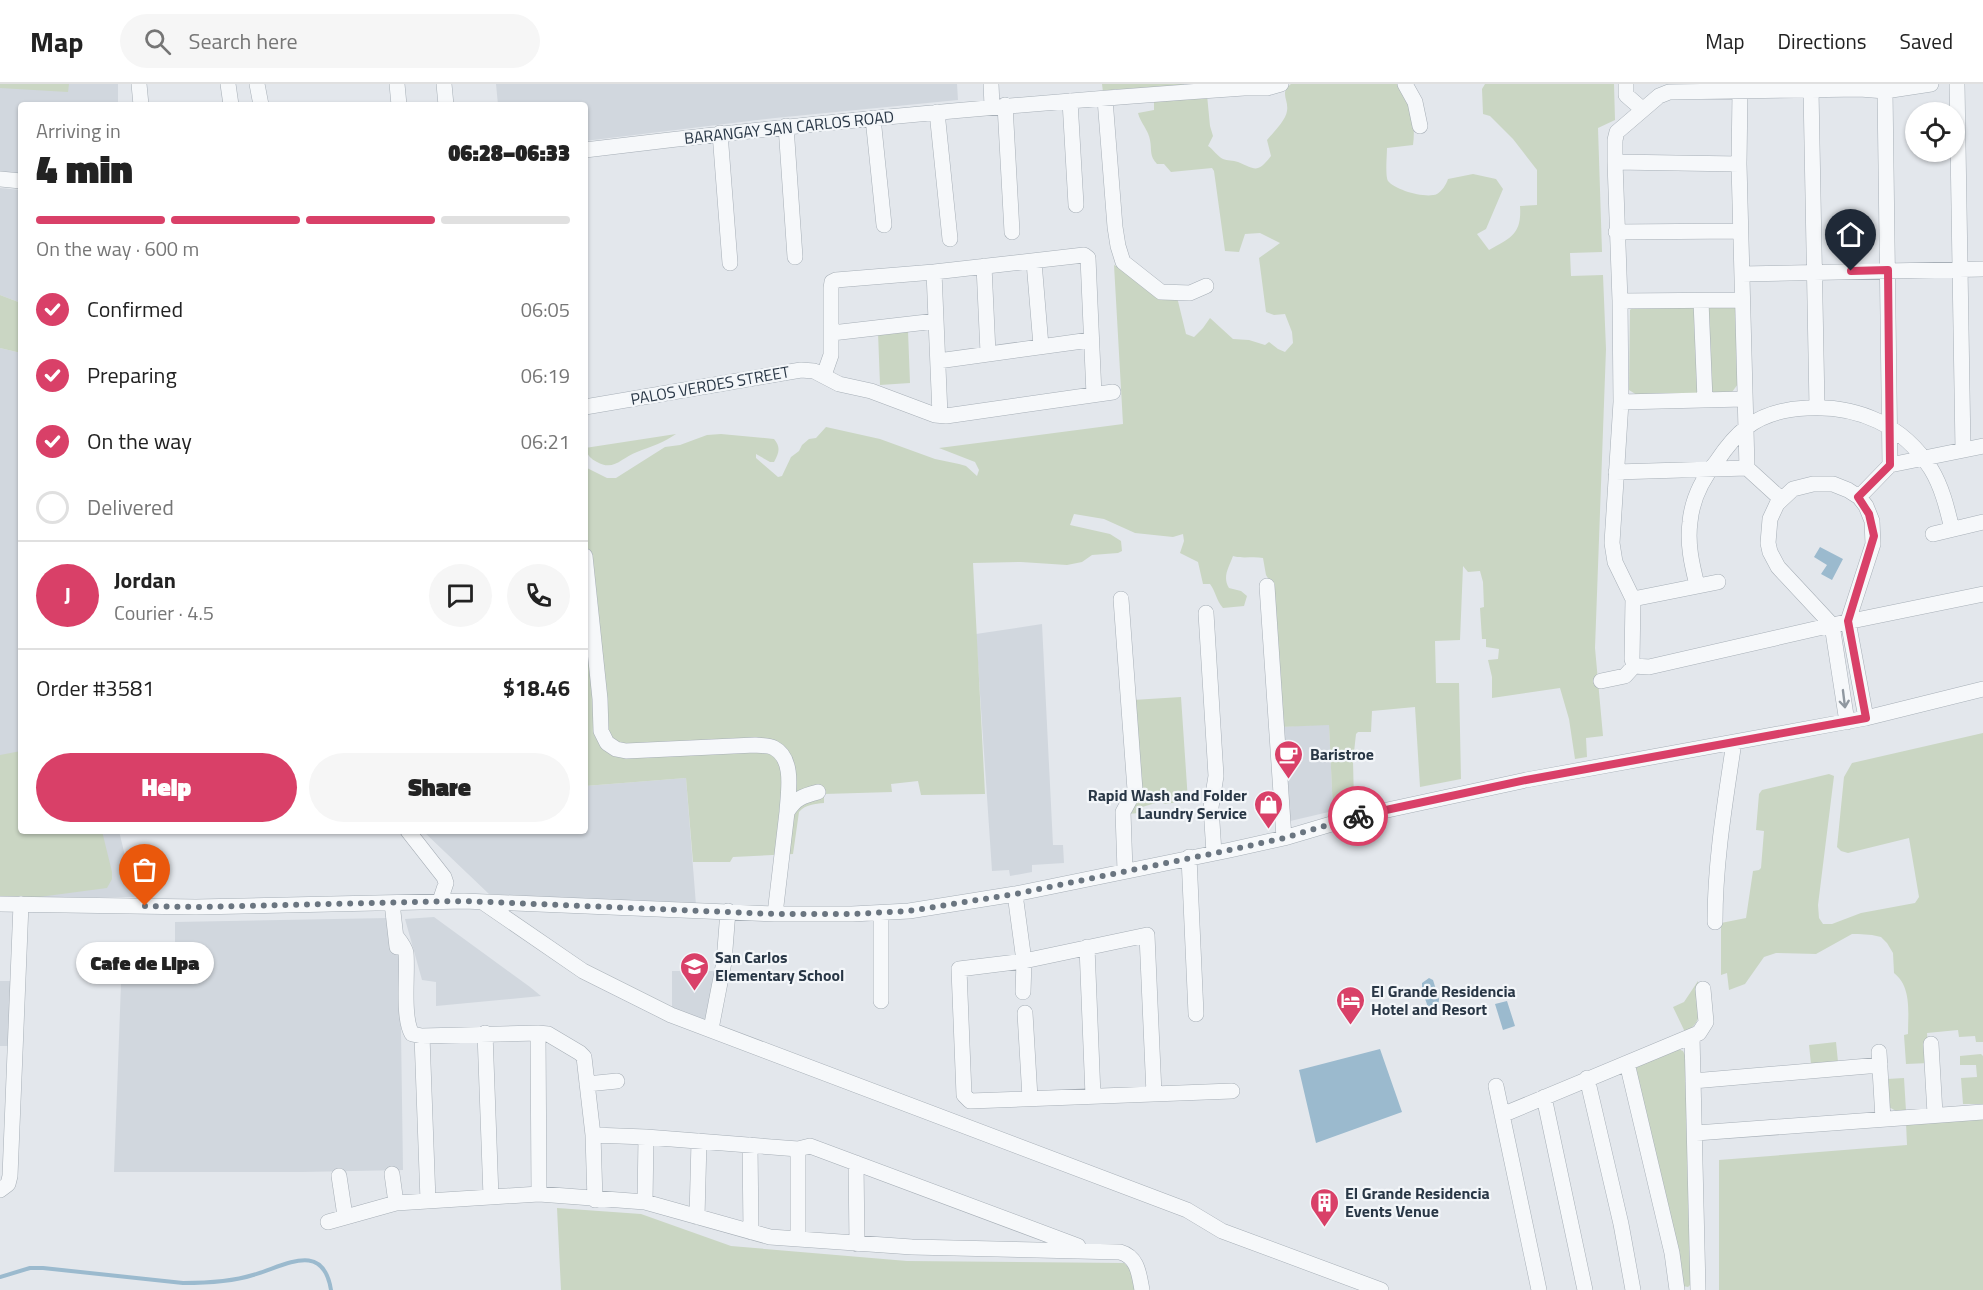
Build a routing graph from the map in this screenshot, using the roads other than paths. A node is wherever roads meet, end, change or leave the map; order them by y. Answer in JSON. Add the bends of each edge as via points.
{"nodes":[{"id":1,"x":139,"y":84,"type":"edge"},
{"id":2,"x":228,"y":84,"type":"edge"},
{"id":3,"x":257,"y":84,"type":"edge"},
{"id":4,"x":397,"y":84,"type":"edge"},
{"id":5,"x":444,"y":84,"type":"edge"},
{"id":6,"x":991,"y":84,"type":"edge"},
{"id":7,"x":1281,"y":84,"type":"edge"},
{"id":8,"x":1405,"y":84,"type":"edge"},
{"id":9,"x":1626,"y":84,"type":"edge"},
{"id":10,"x":1931,"y":84,"type":"edge"},
{"id":11,"x":1957,"y":84,"type":"edge"},
{"id":12,"x":1811,"y":90,"type":"junction"},
{"id":13,"x":1885,"y":91,"type":"junction"},
{"id":14,"x":1740,"y":92,"type":"junction"},
{"id":15,"x":1105,"y":99,"type":"junction"},
{"id":16,"x":1070,"y":101,"type":"junction"},
{"id":17,"x":141,"y":102,"type":"edge"},
{"id":18,"x":231,"y":102,"type":"edge"},
{"id":19,"x":260,"y":102,"type":"edge"},
{"id":20,"x":399,"y":102,"type":"edge"},
{"id":21,"x":446,"y":102,"type":"edge"},
{"id":22,"x":999,"y":106,"type":"junction"},
{"id":23,"x":1642,"y":108,"type":"junction"},
{"id":24,"x":937,"y":112,"type":"junction"},
{"id":25,"x":873,"y":118,"type":"junction"},
{"id":26,"x":786,"y":126,"type":"junction"},
{"id":27,"x":1420,"y":126,"type":"dead end"},
{"id":28,"x":720,"y":133,"type":"junction"},
{"id":29,"x":588,"y":150,"type":"edge"},
{"id":30,"x":1615,"y":162,"type":"junction"},
{"id":31,"x":1738,"y":164,"type":"junction"},
{"id":32,"x":0,"y":179,"type":"edge"},
{"id":33,"x":18,"y":181,"type":"edge"},
{"id":34,"x":1076,"y":205,"type":"dead end"},
{"id":35,"x":884,"y":225,"type":"dead end"},
{"id":36,"x":1740,"y":231,"type":"junction"},
{"id":37,"x":1012,"y":232,"type":"dead end"},
{"id":38,"x":1616,"y":232,"type":"junction"},
{"id":39,"x":950,"y":239,"type":"dead end"},
{"id":40,"x":795,"y":257,"type":"dead end"},
{"id":41,"x":1034,"y":262,"type":"junction"},
{"id":42,"x":730,"y":263,"type":"dead end"},
{"id":43,"x":984,"y":266,"type":"junction"},
{"id":44,"x":1960,"y":269,"type":"junction"},
{"id":45,"x":1983,"y":269,"type":"edge"},
{"id":46,"x":1888,"y":270,"type":"junction"},
{"id":47,"x":934,"y":272,"type":"junction"},
{"id":48,"x":1814,"y":272,"type":"junction"},
{"id":49,"x":1742,"y":274,"type":"junction"},
{"id":50,"x":1206,"y":286,"type":"dead end"},
{"id":51,"x":1742,"y":300,"type":"junction"},
{"id":52,"x":1620,"y":301,"type":"junction"},
{"id":53,"x":1701,"y":301,"type":"junction"},
{"id":54,"x":936,"y":321,"type":"junction"},
{"id":55,"x":832,"y":333,"type":"junction"},
{"id":56,"x":1090,"y":340,"type":"junction"},
{"id":57,"x":1041,"y":346,"type":"junction"},
{"id":58,"x":988,"y":353,"type":"junction"},
{"id":59,"x":938,"y":361,"type":"junction"},
{"id":60,"x":824,"y":375,"type":"junction"},
{"id":61,"x":1113,"y":392,"type":"dead end"},
{"id":62,"x":1094,"y":395,"type":"junction"},
{"id":63,"x":1744,"y":399,"type":"junction"},
{"id":64,"x":1706,"y":400,"type":"junction"},
{"id":65,"x":1621,"y":402,"type":"junction"},
{"id":66,"x":588,"y":406,"type":"edge"},
{"id":67,"x":1817,"y":407,"type":"junction"},
{"id":68,"x":940,"y":416,"type":"junction"},
{"id":69,"x":1747,"y":427,"type":"junction"},
{"id":70,"x":1890,"y":427,"type":"junction"},
{"id":71,"x":1983,"y":446,"type":"edge"},
{"id":72,"x":1963,"y":450,"type":"junction"},
{"id":73,"x":1924,"y":459,"type":"junction"},
{"id":74,"x":1890,"y":465,"type":"junction"},
{"id":75,"x":1711,"y":468,"type":"junction"},
{"id":76,"x":1747,"y":468,"type":"junction"},
{"id":77,"x":1616,"y":472,"type":"junction"},
{"id":78,"x":1858,"y":497,"type":"junction"},
{"id":79,"x":1781,"y":499,"type":"junction"},
{"id":80,"x":1983,"y":522,"type":"edge"},
{"id":81,"x":1952,"y":529,"type":"junction"},
{"id":82,"x":1933,"y":534,"type":"dead end"},
{"id":83,"x":1718,"y":582,"type":"dead end"},
{"id":84,"x":588,"y":585,"type":"edge"},
{"id":85,"x":1697,"y":585,"type":"junction"},
{"id":86,"x":1267,"y":586,"type":"dead end"},
{"id":87,"x":1983,"y":594,"type":"edge"},
{"id":88,"x":1121,"y":599,"type":"dead end"},
{"id":89,"x":1633,"y":599,"type":"junction"},
{"id":90,"x":1206,"y":613,"type":"dead end"},
{"id":91,"x":1848,"y":621,"type":"junction"},
{"id":92,"x":1832,"y":625,"type":"junction"},
{"id":93,"x":1855,"y":660,"type":"junction"},
{"id":94,"x":1839,"y":663,"type":"junction"},
{"id":95,"x":1634,"y":666,"type":"junction"},
{"id":96,"x":1601,"y":681,"type":"dead end"},
{"id":97,"x":1983,"y":689,"type":"edge"},
{"id":98,"x":1866,"y":718,"type":"junction"},
{"id":99,"x":1847,"y":722,"type":"junction"},
{"id":100,"x":1734,"y":742,"type":"junction"},
{"id":101,"x":818,"y":792,"type":"dead end"},
{"id":102,"x":787,"y":812,"type":"junction"},
{"id":103,"x":410,"y":834,"type":"edge"},
{"id":104,"x":1284,"y":838,"type":"junction"},
{"id":105,"x":1214,"y":853,"type":"junction"},
{"id":106,"x":1189,"y":857,"type":"junction"},
{"id":107,"x":1125,"y":872,"type":"junction"},
{"id":108,"x":1015,"y":894,"type":"junction"},
{"id":109,"x":440,"y":901,"type":"junction"},
{"id":110,"x":483,"y":902,"type":"junction"},
{"id":111,"x":392,"y":903,"type":"junction"},
{"id":112,"x":0,"y":904,"type":"edge"},
{"id":113,"x":21,"y":904,"type":"junction"},
{"id":114,"x":728,"y":911,"type":"junction"},
{"id":115,"x":881,"y":913,"type":"junction"},
{"id":116,"x":775,"y":914,"type":"junction"},
{"id":117,"x":1715,"y":922,"type":"dead end"},
{"id":118,"x":1087,"y":947,"type":"junction"},
{"id":119,"x":1023,"y":961,"type":"junction"},
{"id":120,"x":1703,"y":989,"type":"dead end"},
{"id":121,"x":1023,"y":992,"type":"dead end"},
{"id":122,"x":881,"y":1001,"type":"dead end"},
{"id":123,"x":1025,"y":1012,"type":"dead end"},
{"id":124,"x":1196,"y":1014,"type":"dead end"},
{"id":125,"x":711,"y":1029,"type":"junction"},
{"id":126,"x":485,"y":1033,"type":"junction"},
{"id":127,"x":538,"y":1033,"type":"junction"},
{"id":128,"x":422,"y":1036,"type":"junction"},
{"id":129,"x":1692,"y":1036,"type":"junction"},
{"id":130,"x":1931,"y":1044,"type":"dead end"},
{"id":131,"x":1627,"y":1063,"type":"junction"},
{"id":132,"x":1587,"y":1078,"type":"junction"},
{"id":133,"x":617,"y":1081,"type":"dead end"},
{"id":134,"x":1693,"y":1081,"type":"junction"},
{"id":135,"x":587,"y":1084,"type":"junction"},
{"id":136,"x":1496,"y":1086,"type":"dead end"},
{"id":137,"x":1232,"y":1091,"type":"dead end"},
{"id":138,"x":1154,"y":1094,"type":"junction"},
{"id":139,"x":1092,"y":1096,"type":"junction"},
{"id":140,"x":1544,"y":1097,"type":"junction"},
{"id":141,"x":1030,"y":1098,"type":"junction"},
{"id":142,"x":1983,"y":1112,"type":"edge"},
{"id":143,"x":1935,"y":1114,"type":"junction"},
{"id":144,"x":1502,"y":1115,"type":"junction"},
{"id":145,"x":1882,"y":1119,"type":"junction"},
{"id":146,"x":1695,"y":1133,"type":"junction"},
{"id":147,"x":593,"y":1135,"type":"junction"},
{"id":148,"x":646,"y":1137,"type":"junction"},
{"id":149,"x":699,"y":1141,"type":"junction"},
{"id":150,"x":750,"y":1145,"type":"junction"},
{"id":151,"x":798,"y":1149,"type":"junction"},
{"id":152,"x":856,"y":1163,"type":"junction"},
{"id":153,"x":392,"y":1174,"type":"dead end"},
{"id":154,"x":339,"y":1176,"type":"dead end"},
{"id":155,"x":0,"y":1190,"type":"edge"},
{"id":156,"x":539,"y":1194,"type":"junction"},
{"id":157,"x":491,"y":1197,"type":"junction"},
{"id":158,"x":595,"y":1200,"type":"junction"},
{"id":159,"x":428,"y":1201,"type":"junction"},
{"id":160,"x":645,"y":1202,"type":"junction"},
{"id":161,"x":396,"y":1203,"type":"junction"},
{"id":162,"x":345,"y":1216,"type":"junction"},
{"id":163,"x":697,"y":1218,"type":"junction"},
{"id":164,"x":328,"y":1222,"type":"dead end"},
{"id":165,"x":751,"y":1232,"type":"junction"},
{"id":166,"x":798,"y":1239,"type":"junction"},
{"id":167,"x":857,"y":1244,"type":"junction"},
{"id":168,"x":1089,"y":1250,"type":"junction"},
{"id":169,"x":1142,"y":1290,"type":"edge"},
{"id":170,"x":1382,"y":1290,"type":"edge"},
{"id":171,"x":1539,"y":1290,"type":"edge"},
{"id":172,"x":1586,"y":1290,"type":"edge"},
{"id":173,"x":1633,"y":1290,"type":"edge"},
{"id":174,"x":1677,"y":1290,"type":"edge"},
{"id":175,"x":1698,"y":1290,"type":"edge"}],
"edges":[{"from":1,"to":17,"type":"street"},
{"from":2,"to":18,"type":"street"},
{"from":3,"to":19,"type":"street"},
{"from":4,"to":20,"type":"street"},
{"from":5,"to":21,"type":"street"},
{"from":6,"to":22,"type":"street"},
{"from":7,"to":15,"type":"street","name":"BARANGAY SAN CARLOS ROAD"},
{"from":8,"to":27,"type":"street","via":[[1415,102]]},
{"from":9,"to":23,"type":"street","via":[[1626,95]]},
{"from":10,"to":13,"type":"street"},
{"from":11,"to":44,"type":"street"},
{"from":12,"to":13,"type":"street"},
{"from":12,"to":14,"type":"street"},
{"from":12,"to":48,"type":"street"},
{"from":13,"to":46,"type":"street"},
{"from":14,"to":23,"type":"street","via":[[1669,92]]},
{"from":14,"to":31,"type":"street"},
{"from":15,"to":16,"type":"street","name":"BARANGAY SAN CARLOS ROAD"},
{"from":15,"to":50,"type":"street","via":[[1115,227],[1123,262],[1161,292],[1190,293]]},
{"from":16,"to":22,"type":"street","name":"BARANGAY SAN CARLOS ROAD"},
{"from":16,"to":34,"type":"street"},
{"from":22,"to":24,"type":"street","name":"BARANGAY SAN CARLOS ROAD"},
{"from":22,"to":37,"type":"street"},
{"from":23,"to":30,"type":"street","via":[[1617,132]]},
{"from":24,"to":25,"type":"street","name":"BARANGAY SAN CARLOS ROAD"},
{"from":24,"to":39,"type":"street"},
{"from":25,"to":26,"type":"street","name":"BARANGAY SAN CARLOS ROAD"},
{"from":25,"to":35,"type":"street"},
{"from":26,"to":28,"type":"street","name":"BARANGAY SAN CARLOS ROAD"},
{"from":26,"to":40,"type":"street"},
{"from":28,"to":29,"type":"street","name":"BARANGAY SAN CARLOS ROAD"},
{"from":28,"to":42,"type":"street"},
{"from":30,"to":31,"type":"street"},
{"from":30,"to":38,"type":"street"},
{"from":31,"to":36,"type":"street"},
{"from":32,"to":33,"type":"street"},
{"from":36,"to":38,"type":"street"},
{"from":36,"to":49,"type":"street"},
{"from":38,"to":52,"type":"street"},
{"from":41,"to":43,"type":"street"},
{"from":41,"to":56,"type":"street","via":[[1087,256]]},
{"from":41,"to":57,"type":"street"},
{"from":43,"to":47,"type":"street"},
{"from":43,"to":58,"type":"street"},
{"from":44,"to":45,"type":"street"},
{"from":44,"to":46,"type":"street"},
{"from":44,"to":72,"type":"street"},
{"from":46,"to":48,"type":"street"},
{"from":46,"to":70,"type":"street"},
{"from":47,"to":54,"type":"street"},
{"from":47,"to":55,"type":"street","via":[[832,282]]},
{"from":48,"to":49,"type":"street"},
{"from":48,"to":67,"type":"street"},
{"from":49,"to":51,"type":"street"},
{"from":51,"to":53,"type":"street"},
{"from":51,"to":63,"type":"street"},
{"from":52,"to":53,"type":"street"},
{"from":52,"to":65,"type":"street"},
{"from":53,"to":64,"type":"street"},
{"from":54,"to":55,"type":"street"},
{"from":54,"to":59,"type":"street"},
{"from":55,"to":60,"type":"street","via":[[830,360]]},
{"from":56,"to":57,"type":"street"},
{"from":56,"to":62,"type":"street"},
{"from":57,"to":58,"type":"street"},
{"from":58,"to":59,"type":"street"},
{"from":59,"to":68,"type":"street"},
{"from":60,"to":66,"type":"street","name":"PALOS VERDES STREET","via":[[809,370],[793,371]]},
{"from":60,"to":68,"type":"street","name":"PALOS VERDES STREET","via":[[839,384]]},
{"from":61,"to":62,"type":"street","name":"PALOS VERDES STREET"},
{"from":62,"to":68,"type":"street","name":"PALOS VERDES STREET"},
{"from":63,"to":64,"type":"street"},
{"from":63,"to":69,"type":"street"},
{"from":64,"to":65,"type":"street"},
{"from":65,"to":77,"type":"street"},
{"from":67,"to":69,"type":"street","via":[[1781,412]]},
{"from":67,"to":70,"type":"street","via":[[1854,411]]},
{"from":69,"to":75,"type":"street"},
{"from":69,"to":76,"type":"street"},
{"from":70,"to":73,"type":"street"},
{"from":70,"to":74,"type":"street"},
{"from":71,"to":72,"type":"street"},
{"from":72,"to":73,"type":"street"},
{"from":73,"to":74,"type":"street"},
{"from":73,"to":81,"type":"street","via":[[1942,491]]},
{"from":74,"to":78,"type":"street"},
{"from":75,"to":76,"type":"street"},
{"from":75,"to":77,"type":"street"},
{"from":75,"to":85,"type":"street","via":[[1700,488],[1690,522],[1690,557]]},
{"from":76,"to":79,"type":"street"},
{"from":77,"to":89,"type":"street","via":[[1612,543],[1615,562]]},
{"from":78,"to":79,"type":"street","via":[[1841,486],[1823,483],[1794,489]]},
{"from":78,"to":91,"type":"street","via":[[1869,514],[1874,536]]},
{"from":79,"to":92,"type":"street","via":[[1770,519],[1770,552],[1778,567]]},
{"from":80,"to":81,"type":"street"},
{"from":81,"to":82,"type":"street"},
{"from":83,"to":85,"type":"street"},
{"from":84,"to":102,"type":"street","via":[[601,731],[607,743],[626,751],[773,747],[783,755],[788,770]]},
{"from":85,"to":89,"type":"street"},
{"from":86,"to":104,"type":"street"},
{"from":87,"to":91,"type":"street"},
{"from":88,"to":107,"type":"street","via":[[1135,790],[1123,812]]},
{"from":89,"to":95,"type":"street"},
{"from":90,"to":105,"type":"street","via":[[1216,776],[1211,807]]},
{"from":91,"to":92,"type":"street"},
{"from":91,"to":93,"type":"street"},
{"from":92,"to":94,"type":"street"},
{"from":92,"to":95,"type":"street","via":[[1649,667]]},
{"from":93,"to":94,"type":"street"},
{"from":93,"to":98,"type":"street"},
{"from":94,"to":99,"type":"street","one_way":true},
{"from":95,"to":96,"type":"street","via":[[1625,676]]},
{"from":97,"to":98,"type":"street"},
{"from":98,"to":99,"type":"street"},
{"from":99,"to":100,"type":"street"},
{"from":100,"to":104,"type":"street","via":[[1355,817]]},
{"from":100,"to":117,"type":"street","via":[[1718,848]]},
{"from":101,"to":102,"type":"street","via":[[802,796]]},
{"from":102,"to":116,"type":"street"},
{"from":103,"to":109,"type":"street","via":[[444,877]]},
{"from":104,"to":105,"type":"street"},
{"from":105,"to":106,"type":"street"},
{"from":106,"to":107,"type":"street"},
{"from":106,"to":124,"type":"street"},
{"from":107,"to":108,"type":"street"},
{"from":108,"to":115,"type":"street"},
{"from":108,"to":119,"type":"street"},
{"from":109,"to":110,"type":"street"},
{"from":109,"to":111,"type":"street"},
{"from":110,"to":114,"type":"street"},
{"from":110,"to":125,"type":"street","via":[[583,971],[671,1015]]},
{"from":111,"to":113,"type":"street","via":[[196,907]]},
{"from":111,"to":128,"type":"street","via":[[410,1029],[412,1034]]},
{"from":112,"to":113,"type":"street"},
{"from":113,"to":155,"type":"street","via":[[10,1176],[8,1184]]},
{"from":114,"to":116,"type":"street"},
{"from":114,"to":125,"type":"street","via":[[724,962]]},
{"from":115,"to":116,"type":"street"},
{"from":115,"to":122,"type":"street"},
{"from":118,"to":119,"type":"street"},
{"from":118,"to":138,"type":"street","via":[[1147,935]]},
{"from":118,"to":139,"type":"street"},
{"from":119,"to":121,"type":"street"},
{"from":119,"to":141,"type":"street","via":[[960,968],[958,972],[966,1098]]},
{"from":120,"to":129,"type":"street","via":[[1706,1022]]},
{"from":123,"to":141,"type":"street"},
{"from":125,"to":170,"type":"street","via":[[1186,1210],[1222,1231]]},
{"from":126,"to":127,"type":"street"},
{"from":126,"to":128,"type":"street"},
{"from":126,"to":157,"type":"street"},
{"from":127,"to":135,"type":"street","via":[[548,1034],[580,1053]]},
{"from":127,"to":156,"type":"street"},
{"from":128,"to":159,"type":"street"},
{"from":129,"to":131,"type":"street"},
{"from":129,"to":134,"type":"street"},
{"from":130,"to":143,"type":"street"},
{"from":131,"to":132,"type":"street"},
{"from":131,"to":174,"type":"street","via":[[1672,1253]]},
{"from":132,"to":140,"type":"street"},
{"from":132,"to":173,"type":"street"},
{"from":133,"to":135,"type":"street"},
{"from":134,"to":145,"type":"street","via":[[1879,1058]]},
{"from":134,"to":146,"type":"street"},
{"from":135,"to":147,"type":"street"},
{"from":136,"to":144,"type":"street"},
{"from":137,"to":138,"type":"street"},
{"from":138,"to":139,"type":"street"},
{"from":139,"to":141,"type":"street"},
{"from":140,"to":144,"type":"street"},
{"from":140,"to":172,"type":"street"},
{"from":142,"to":143,"type":"street"},
{"from":143,"to":145,"type":"street"},
{"from":144,"to":171,"type":"street"},
{"from":145,"to":146,"type":"street"},
{"from":146,"to":175,"type":"street"},
{"from":147,"to":148,"type":"street"},
{"from":147,"to":158,"type":"street"},
{"from":148,"to":149,"type":"street"},
{"from":148,"to":160,"type":"street"},
{"from":149,"to":150,"type":"street"},
{"from":149,"to":163,"type":"street"},
{"from":150,"to":151,"type":"street"},
{"from":150,"to":165,"type":"street"},
{"from":151,"to":152,"type":"street","via":[[810,1146]]},
{"from":151,"to":166,"type":"street"},
{"from":152,"to":167,"type":"street"},
{"from":152,"to":168,"type":"street"},
{"from":153,"to":161,"type":"street"},
{"from":154,"to":162,"type":"street"},
{"from":156,"to":157,"type":"street"},
{"from":156,"to":158,"type":"street"},
{"from":157,"to":159,"type":"street"},
{"from":158,"to":160,"type":"street"},
{"from":159,"to":161,"type":"street"},
{"from":160,"to":163,"type":"street"},
{"from":161,"to":162,"type":"street"},
{"from":162,"to":164,"type":"street"},
{"from":163,"to":165,"type":"street"},
{"from":165,"to":166,"type":"street"},
{"from":166,"to":167,"type":"street"},
{"from":167,"to":168,"type":"street"},
{"from":168,"to":169,"type":"street","via":[[1129,1255],[1136,1263]]}]}
